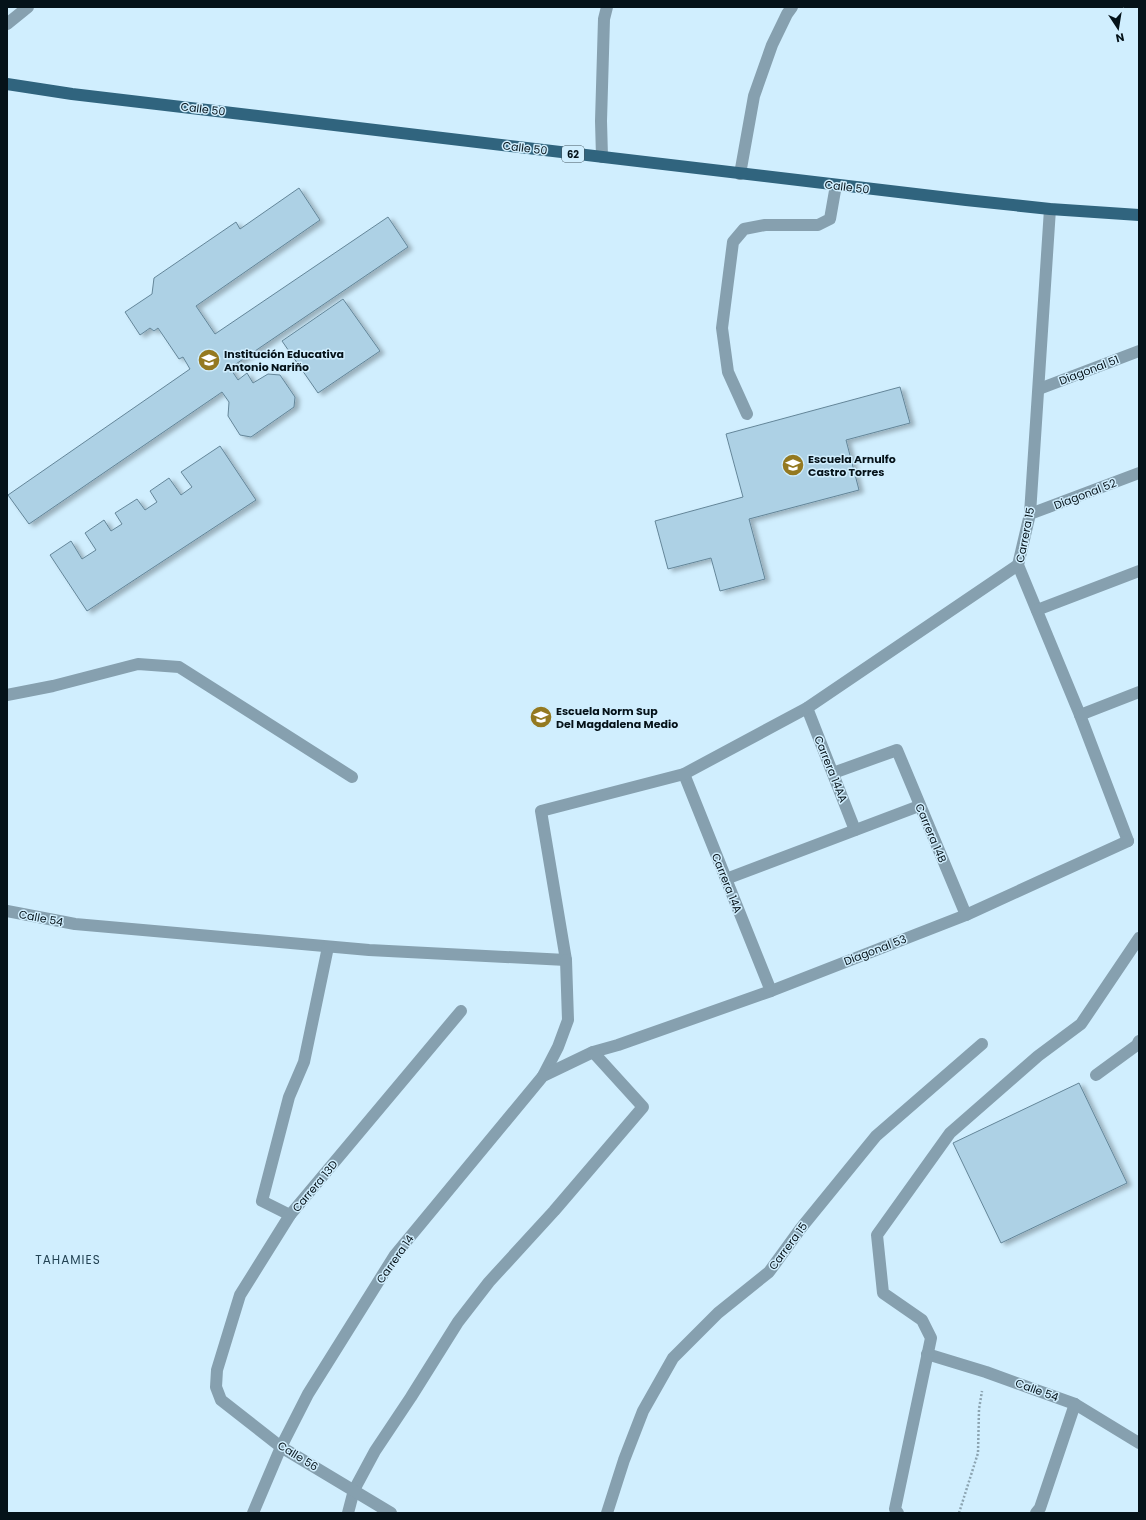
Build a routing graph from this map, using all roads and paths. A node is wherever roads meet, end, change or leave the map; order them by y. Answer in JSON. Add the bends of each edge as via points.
{"nodes":[{"id":1,"x":28,"y":7,"type":"edge"},
{"id":2,"x":607,"y":7,"type":"edge"},
{"id":3,"x":792,"y":7,"type":"edge"},
{"id":4,"x":7,"y":24,"type":"edge"},
{"id":5,"x":7,"y":84,"type":"edge"},
{"id":6,"x":602,"y":157,"type":"junction"},
{"id":7,"x":740,"y":174,"type":"junction"},
{"id":8,"x":836,"y":185,"type":"junction"},
{"id":9,"x":1050,"y":209,"type":"junction"},
{"id":10,"x":1139,"y":215,"type":"edge"},
{"id":11,"x":1139,"y":351,"type":"edge"},
{"id":12,"x":1038,"y":389,"type":"junction"},
{"id":13,"x":747,"y":414,"type":"dead end"},
{"id":14,"x":1139,"y":473,"type":"edge"},
{"id":15,"x":1030,"y":514,"type":"junction"},
{"id":16,"x":1018,"y":565,"type":"junction"},
{"id":17,"x":1139,"y":571,"type":"edge"},
{"id":18,"x":1037,"y":610,"type":"junction"},
{"id":19,"x":1139,"y":692,"type":"edge"},
{"id":20,"x":7,"y":695,"type":"edge"},
{"id":21,"x":807,"y":708,"type":"junction"},
{"id":22,"x":1080,"y":715,"type":"junction"},
{"id":23,"x":832,"y":773,"type":"junction"},
{"id":24,"x":684,"y":774,"type":"junction"},
{"id":25,"x":352,"y":777,"type":"dead end"},
{"id":26,"x":920,"y":806,"type":"junction"},
{"id":27,"x":855,"y":830,"type":"junction"},
{"id":28,"x":1133,"y":842,"type":"edge"},
{"id":29,"x":726,"y":880,"type":"junction"},
{"id":30,"x":7,"y":911,"type":"edge"},
{"id":31,"x":966,"y":916,"type":"junction"},
{"id":32,"x":1139,"y":938,"type":"edge"},
{"id":33,"x":328,"y":946,"type":"junction"},
{"id":34,"x":566,"y":960,"type":"junction"},
{"id":35,"x":771,"y":991,"type":"junction"},
{"id":36,"x":461,"y":1011,"type":"dead end"},
{"id":37,"x":1139,"y":1041,"type":"edge"},
{"id":38,"x":982,"y":1044,"type":"dead end"},
{"id":39,"x":593,"y":1052,"type":"junction"},
{"id":40,"x":1096,"y":1075,"type":"dead end"},
{"id":41,"x":543,"y":1076,"type":"junction"},
{"id":42,"x":290,"y":1216,"type":"junction"},
{"id":43,"x":927,"y":1354,"type":"junction"},
{"id":44,"x":986,"y":1372,"type":"junction"},
{"id":45,"x":216,"y":1387,"type":"joint"},
{"id":46,"x":1075,"y":1404,"type":"junction"},
{"id":47,"x":1139,"y":1443,"type":"edge"},
{"id":48,"x":281,"y":1447,"type":"junction"},
{"id":49,"x":354,"y":1490,"type":"junction"},
{"id":50,"x":253,"y":1513,"type":"edge"},
{"id":51,"x":348,"y":1513,"type":"edge"},
{"id":52,"x":391,"y":1513,"type":"edge"},
{"id":53,"x":607,"y":1513,"type":"edge"},
{"id":54,"x":898,"y":1513,"type":"edge"},
{"id":55,"x":959,"y":1513,"type":"edge"},
{"id":56,"x":1036,"y":1513,"type":"edge"}],
"edges":[{"from":1,"to":4,"type":"street"},
{"from":2,"to":6,"type":"street","via":[[604,19]]},
{"from":3,"to":7,"type":"street","via":[[772,45],[754,96]]},
{"from":5,"to":6,"type":"main road","name":"Calle 50","number":"62"},
{"from":6,"to":7,"type":"main road","name":"Calle 50","number":"62"},
{"from":7,"to":8,"type":"main road","name":"Calle 50","number":"62"},
{"from":8,"to":9,"type":"main road","name":"Calle 50","number":"62"},
{"from":8,"to":13,"type":"street","via":[[830,219],[818,225],[765,225],[744,229],[733,242],[722,328],[728,372]]},
{"from":9,"to":10,"type":"main road","name":"Calle 50","number":"62"},
{"from":9,"to":12,"type":"street","name":"Carrera 15"},
{"from":11,"to":12,"type":"street","name":"Diagonal 51"},
{"from":12,"to":15,"type":"street","name":"Carrera 15"},
{"from":14,"to":15,"type":"street","name":"Diagonal 52"},
{"from":15,"to":16,"type":"street","name":"Carrera 15"},
{"from":16,"to":18,"type":"street","name":"Carrera 15"},
{"from":16,"to":21,"type":"street"},
{"from":17,"to":18,"type":"street"},
{"from":18,"to":22,"type":"street","name":"Carrera 15"},
{"from":19,"to":22,"type":"street"},
{"from":20,"to":25,"type":"street","via":[[138,664],[179,667]]},
{"from":21,"to":23,"type":"street","name":"Carrera 14AA"},
{"from":21,"to":24,"type":"street"},
{"from":22,"to":28,"type":"street","name":"Carrera 15"},
{"from":23,"to":26,"type":"street","name":"Carrera 14B","via":[[897,750]]},
{"from":23,"to":27,"type":"street","name":"Carrera 14AA"},
{"from":24,"to":29,"type":"street","name":"Carrera 14A"},
{"from":24,"to":34,"type":"street","via":[[542,812]]},
{"from":26,"to":27,"type":"street"},
{"from":26,"to":31,"type":"street","name":"Carrera 14B"},
{"from":27,"to":29,"type":"street"},
{"from":28,"to":31,"type":"street","name":"Diagonal 53"},
{"from":29,"to":35,"type":"street","name":"Carrera 14A"},
{"from":30,"to":33,"type":"street","name":"Calle 54","via":[[75,924]]},
{"from":31,"to":35,"type":"street","name":"Diagonal 53"},
{"from":32,"to":43,"type":"street","via":[[1081,1024],[1038,1056],[950,1133],[877,1235],[883,1293],[922,1320],[931,1338]]},
{"from":33,"to":34,"type":"street","name":"Calle 54"},
{"from":33,"to":42,"type":"street","via":[[304,1062],[289,1097],[262,1201]]},
{"from":34,"to":41,"type":"street","via":[[568,1020]]},
{"from":35,"to":39,"type":"street","name":"Diagonal 53"},
{"from":36,"to":42,"type":"street","name":"Carrera 13D"},
{"from":37,"to":40,"type":"street"},
{"from":38,"to":53,"type":"street","name":"Carrera 15","via":[[876,1136],[801,1228],[769,1272],[718,1313],[673,1358],[643,1411]]},
{"from":39,"to":41,"type":"street","name":"Carrera 14"},
{"from":39,"to":49,"type":"street","via":[[643,1106],[554,1211],[489,1282],[458,1322],[375,1451]]},
{"from":41,"to":48,"type":"street","name":"Carrera 14","via":[[395,1256],[308,1394]]},
{"from":42,"to":45,"type":"street","name":"Carrera 13D","via":[[240,1295],[217,1370]]},
{"from":43,"to":44,"type":"street","name":"Calle 54"},
{"from":43,"to":54,"type":"street","via":[[895,1509]]},
{"from":44,"to":46,"type":"street","name":"Calle 54"},
{"from":44,"to":55,"type":"path","via":[[979,1409],[978,1453]]},
{"from":45,"to":48,"type":"street","name":"Calle 56","via":[[221,1400]]},
{"from":46,"to":47,"type":"street","name":"Calle 54"},
{"from":46,"to":56,"type":"street","via":[[1040,1508]]},
{"from":48,"to":49,"type":"street","name":"Calle 56"},
{"from":48,"to":50,"type":"street","name":"Carrera 14"},
{"from":49,"to":51,"type":"street"},
{"from":49,"to":52,"type":"street","name":"Calle 56"}]}
